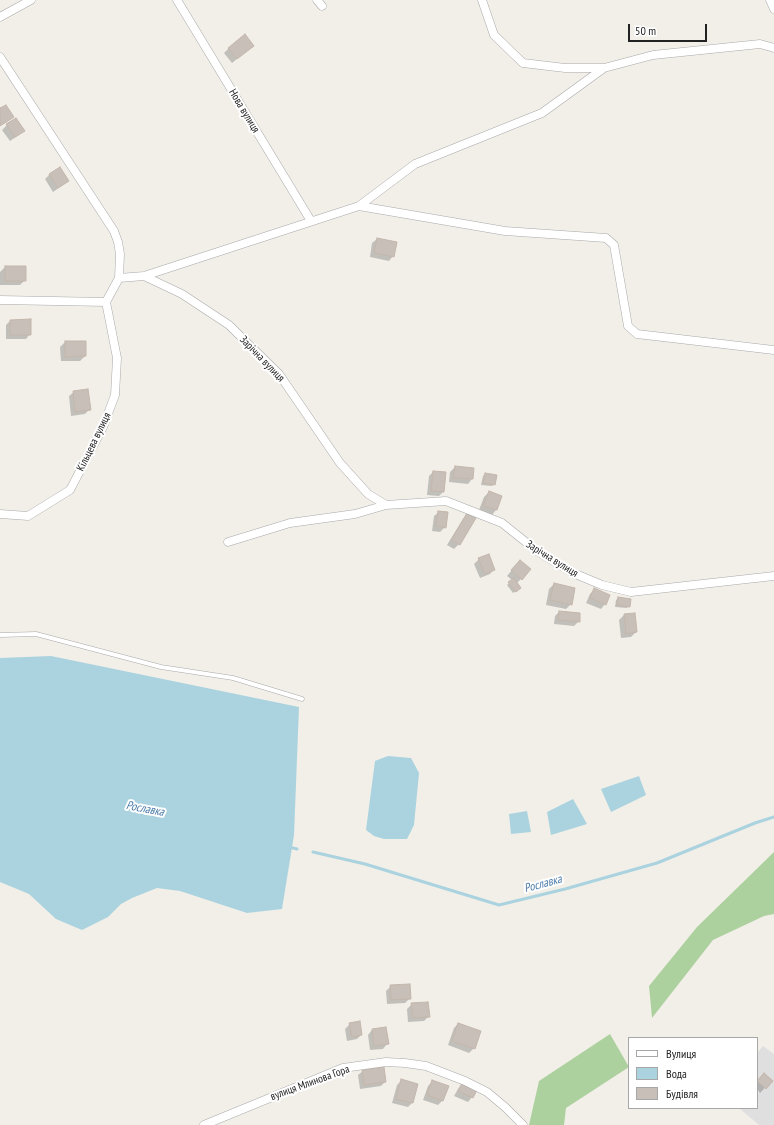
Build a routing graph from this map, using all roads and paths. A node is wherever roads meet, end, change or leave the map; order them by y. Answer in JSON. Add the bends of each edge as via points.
{"nodes":[{"id":1,"x":31,"y":0,"type":"edge"},
{"id":2,"x":177,"y":0,"type":"edge"},
{"id":3,"x":482,"y":0,"type":"edge"},
{"id":4,"x":770,"y":0,"type":"edge"},
{"id":5,"x":774,"y":9,"type":"edge"},
{"id":6,"x":0,"y":17,"type":"edge"},
{"id":7,"x":774,"y":48,"type":"edge"},
{"id":8,"x":0,"y":57,"type":"edge"},
{"id":9,"x":604,"y":68,"type":"junction"},
{"id":10,"x":359,"y":206,"type":"junction"},
{"id":11,"x":311,"y":222,"type":"junction"},
{"id":12,"x":144,"y":276,"type":"junction"},
{"id":13,"x":120,"y":278,"type":"junction"},
{"id":14,"x":0,"y":300,"type":"edge"},
{"id":15,"x":106,"y":302,"type":"junction"},
{"id":16,"x":774,"y":350,"type":"edge"},
{"id":17,"x":386,"y":505,"type":"junction"},
{"id":18,"x":0,"y":514,"type":"edge"},
{"id":19,"x":228,"y":542,"type":"dead end"},
{"id":20,"x":774,"y":576,"type":"edge"},
{"id":21,"x":0,"y":635,"type":"edge"},
{"id":22,"x":302,"y":699,"type":"dead end"},
{"id":23,"x":204,"y":1125,"type":"edge"},
{"id":24,"x":523,"y":1125,"type":"edge"}],
"edges":[{"from":1,"to":6,"type":"street"},
{"from":2,"to":11,"type":"street","name":"Нова вулиця"},
{"from":3,"to":9,"type":"street","via":[[494,35],[523,62],[565,68]]},
{"from":4,"to":5,"type":"street"},
{"from":7,"to":9,"type":"street","via":[[755,44],[653,55]]},
{"from":8,"to":13,"type":"street","via":[[114,231],[120,254]]},
{"from":9,"to":10,"type":"street","via":[[542,113],[415,164]]},
{"from":10,"to":11,"type":"street"},
{"from":10,"to":16,"type":"street","via":[[505,231],[606,238],[614,245],[628,326],[637,334]]},
{"from":11,"to":12,"type":"street"},
{"from":12,"to":13,"type":"street"},
{"from":12,"to":17,"type":"street","name":"Зарічна вулиця","via":[[182,294],[229,325],[280,374],[340,463],[368,494]]},
{"from":13,"to":15,"type":"street"},
{"from":14,"to":15,"type":"street"},
{"from":15,"to":18,"type":"street","name":"Кільцева вулиця","via":[[117,358],[115,395],[103,427],[70,490],[28,516]]},
{"from":17,"to":19,"type":"street","name":"Зарічна вулиця","via":[[355,514],[290,523]]},
{"from":17,"to":20,"type":"street","name":"Зарічна вулиця","via":[[446,501],[502,523],[537,551],[573,574],[631,592]]},
{"from":21,"to":22,"type":"lane","via":[[36,634],[161,667],[233,678]]},
{"from":23,"to":24,"type":"street","name":"вулиця Млинова Гора","via":[[343,1068],[386,1062],[426,1066],[466,1081],[487,1092]]}]}
